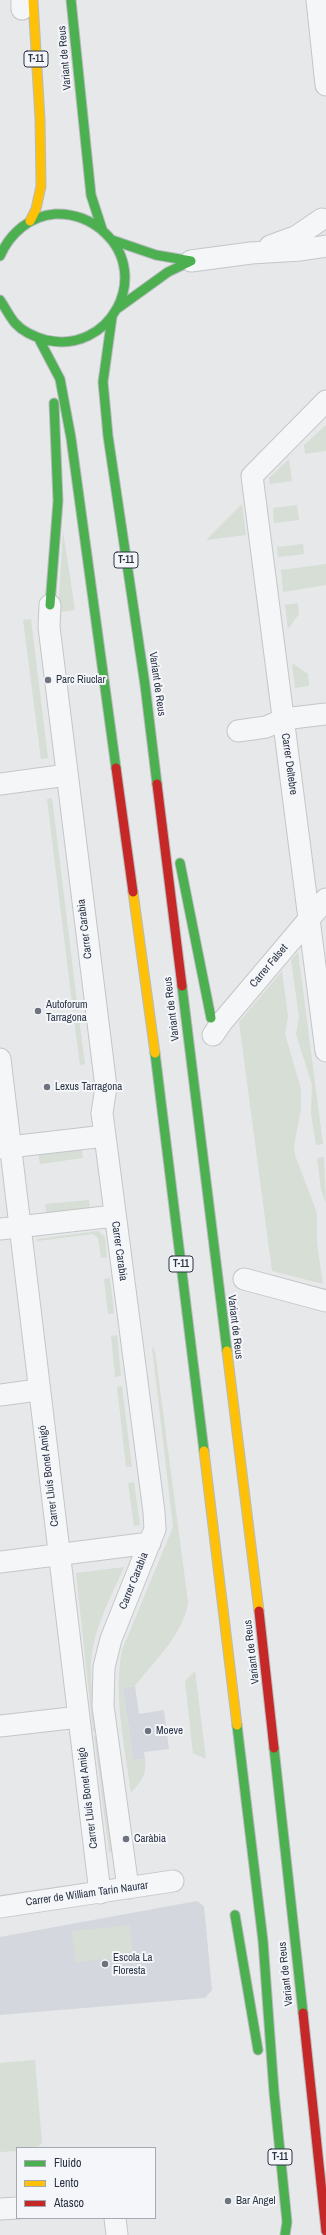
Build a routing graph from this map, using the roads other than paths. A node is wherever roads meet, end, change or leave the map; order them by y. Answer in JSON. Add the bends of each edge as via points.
{"nodes":[{"id":1,"x":71,"y":0,"type":"edge"},
{"id":2,"x":317,"y":0,"type":"edge"},
{"id":3,"x":28,"y":7,"type":"edge"},
{"id":4,"x":326,"y":85,"type":"edge"},
{"id":5,"x":325,"y":217,"type":"edge"},
{"id":6,"x":30,"y":222,"type":"junction"},
{"id":7,"x":102,"y":229,"type":"junction"},
{"id":8,"x":0,"y":234,"type":"edge"},
{"id":9,"x":12,"y":236,"type":"junction"},
{"id":10,"x":112,"y":240,"type":"junction"},
{"id":11,"x":326,"y":246,"type":"edge"},
{"id":12,"x":251,"y":253,"type":"junction"},
{"id":13,"x":0,"y":256,"type":"edge"},
{"id":14,"x":191,"y":260,"type":"junction"},
{"id":15,"x":0,"y":300,"type":"edge"},
{"id":16,"x":118,"y":308,"type":"junction"},
{"id":17,"x":112,"y":317,"type":"junction"},
{"id":18,"x":40,"y":341,"type":"junction"},
{"id":19,"x":53,"y":364,"type":"junction"},
{"id":20,"x":326,"y":401,"type":"edge"},
{"id":21,"x":50,"y":605,"type":"joint"},
{"id":22,"x":145,"y":685,"type":"junction"},
{"id":23,"x":326,"y":714,"type":"edge"},
{"id":24,"x":284,"y":720,"type":"junction"},
{"id":25,"x":238,"y":731,"type":"dead end"},
{"id":26,"x":67,"y":775,"type":"junction"},
{"id":27,"x":0,"y":784,"type":"edge"},
{"id":28,"x":168,"y":794,"type":"dead end"},
{"id":29,"x":178,"y":852,"type":"dead end"},
{"id":30,"x":326,"y":899,"type":"edge"},
{"id":31,"x":310,"y":918,"type":"junction"},
{"id":32,"x":212,"y":1026,"type":"joint"},
{"id":33,"x":326,"y":1051,"type":"edge"},
{"id":34,"x":0,"y":1060,"type":"edge"},
{"id":35,"x":105,"y":1136,"type":"junction"},
{"id":36,"x":5,"y":1148,"type":"edge"},
{"id":37,"x":114,"y":1216,"type":"junction"},
{"id":38,"x":10,"y":1228,"type":"edge"},
{"id":39,"x":244,"y":1279,"type":"dead end"},
{"id":40,"x":326,"y":1301,"type":"edge"},
{"id":41,"x":38,"y":1390,"type":"junction"},
{"id":42,"x":0,"y":1395,"type":"edge"},
{"id":43,"x":150,"y":1543,"type":"junction"},
{"id":44,"x":58,"y":1555,"type":"junction"},
{"id":45,"x":0,"y":1562,"type":"edge"},
{"id":46,"x":78,"y":1717,"type":"junction"},
{"id":47,"x":0,"y":1726,"type":"edge"},
{"id":48,"x":174,"y":1881,"type":"dead end"},
{"id":49,"x":128,"y":1888,"type":"junction"},
{"id":50,"x":100,"y":1892,"type":"junction"},
{"id":51,"x":0,"y":1906,"type":"edge"},
{"id":52,"x":235,"y":1915,"type":"dead end"},
{"id":53,"x":259,"y":2059,"type":"dead end"},
{"id":54,"x":265,"y":2084,"type":"dead end"},
{"id":55,"x":274,"y":2092,"type":"junction"},
{"id":56,"x":16,"y":2208,"type":"edge"},
{"id":57,"x":0,"y":2209,"type":"edge"},
{"id":58,"x":115,"y":2219,"type":"edge"},
{"id":59,"x":326,"y":2226,"type":"edge"},
{"id":60,"x":117,"y":2235,"type":"edge"},
{"id":61,"x":285,"y":2235,"type":"edge"}],
"edges":[{"from":1,"to":7,"type":"highway","name":"Variant de Reus","number":"T-11","via":[[90,195]]},
{"from":2,"to":4,"type":"street"},
{"from":3,"to":6,"type":"highway","number":"T-11","via":[[40,119],[41,186]]},
{"from":5,"to":12,"type":"street","via":[[297,236]]},
{"from":6,"to":7,"type":"highway","number":"T-11","via":[[44,216],[60,214],[82,218]]},
{"from":6,"to":9,"type":"highway","number":"T-11"},
{"from":7,"to":10,"type":"highway","number":"T-11"},
{"from":8,"to":9,"type":"highway"},
{"from":9,"to":13,"type":"highway","number":"T-11"},
{"from":10,"to":14,"type":"highway","via":[[156,254]]},
{"from":10,"to":16,"type":"highway","number":"T-11","via":[[123,261],[125,273],[124,291]]},
{"from":11,"to":12,"type":"street"},
{"from":12,"to":14,"type":"street"},
{"from":14,"to":16,"type":"highway","via":[[168,272]]},
{"from":15,"to":18,"type":"highway","number":"T-11","via":[[21,330]]},
{"from":16,"to":17,"type":"highway","number":"T-11"},
{"from":17,"to":18,"type":"highway","number":"T-11","via":[[97,332],[77,341]]},
{"from":17,"to":22,"type":"highway","name":"Variant de Reus","number":"T-11","via":[[103,382],[108,436]]},
{"from":18,"to":19,"type":"highway","number":"T-11"},
{"from":19,"to":21,"type":"highway","via":[[58,502]]},
{"from":19,"to":55,"type":"highway","name":"Variant de Reus","number":"T-11","via":[[60,379],[71,438],[162,1104],[263,1942]]},
{"from":20,"to":24,"type":"street","name":"Carrer Deltebre","via":[[252,476]]},
{"from":21,"to":26,"type":"street","name":"Carrer Carabia","via":[[49,627]]},
{"from":22,"to":28,"type":"highway"},
{"from":22,"to":59,"type":"highway","name":"Variant de Reus","number":"T-11","via":[[266,1670]]},
{"from":23,"to":24,"type":"street"},
{"from":24,"to":25,"type":"street","via":[[266,727]]},
{"from":24,"to":31,"type":"street","name":"Carrer Deltebre"},
{"from":26,"to":27,"type":"street"},
{"from":26,"to":35,"type":"street","name":"Carrer Carabia","via":[[106,1087],[102,1113]]},
{"from":29,"to":32,"type":"highway"},
{"from":30,"to":31,"type":"street","name":"Carrer Falset"},
{"from":31,"to":32,"type":"street","name":"Carrer Falset","via":[[222,1022]]},
{"from":31,"to":33,"type":"street","name":"Carrer Deltebre"},
{"from":34,"to":36,"type":"street","name":"Carrer Lluís Bonet Amigó"},
{"from":35,"to":36,"type":"street"},
{"from":35,"to":37,"type":"street","name":"Carrer Carabia"},
{"from":36,"to":38,"type":"street","name":"Carrer Lluís Bonet Amigó"},
{"from":37,"to":38,"type":"street"},
{"from":37,"to":43,"type":"street","name":"Carrer Carabia","via":[[154,1512],[155,1529]]},
{"from":38,"to":41,"type":"street","name":"Carrer Lluís Bonet Amigó"},
{"from":39,"to":40,"type":"street"},
{"from":41,"to":42,"type":"street"},
{"from":41,"to":44,"type":"street","name":"Carrer Lluís Bonet Amigó"},
{"from":43,"to":44,"type":"street"},
{"from":43,"to":49,"type":"street","name":"Carrer Carabia","via":[[111,1639],[104,1666],[103,1706]]},
{"from":44,"to":45,"type":"street"},
{"from":44,"to":46,"type":"street","name":"Carrer Lluís Bonet Amigó"},
{"from":46,"to":47,"type":"street"},
{"from":46,"to":50,"type":"street","name":"Carrer Lluís Bonet Amigó"},
{"from":48,"to":49,"type":"street","name":"Carrer de William Tarin Naurar"},
{"from":49,"to":50,"type":"street","name":"Carrer de William Tarin Naurar"},
{"from":50,"to":51,"type":"street","name":"Carrer de William Tarin Naurar"},
{"from":52,"to":53,"type":"highway"},
{"from":54,"to":55,"type":"highway"},
{"from":55,"to":61,"type":"highway","name":"Variant de Reus","number":"T-11","via":[[287,2222]]},
{"from":56,"to":57,"type":"street"},
{"from":58,"to":60,"type":"street"}]}
